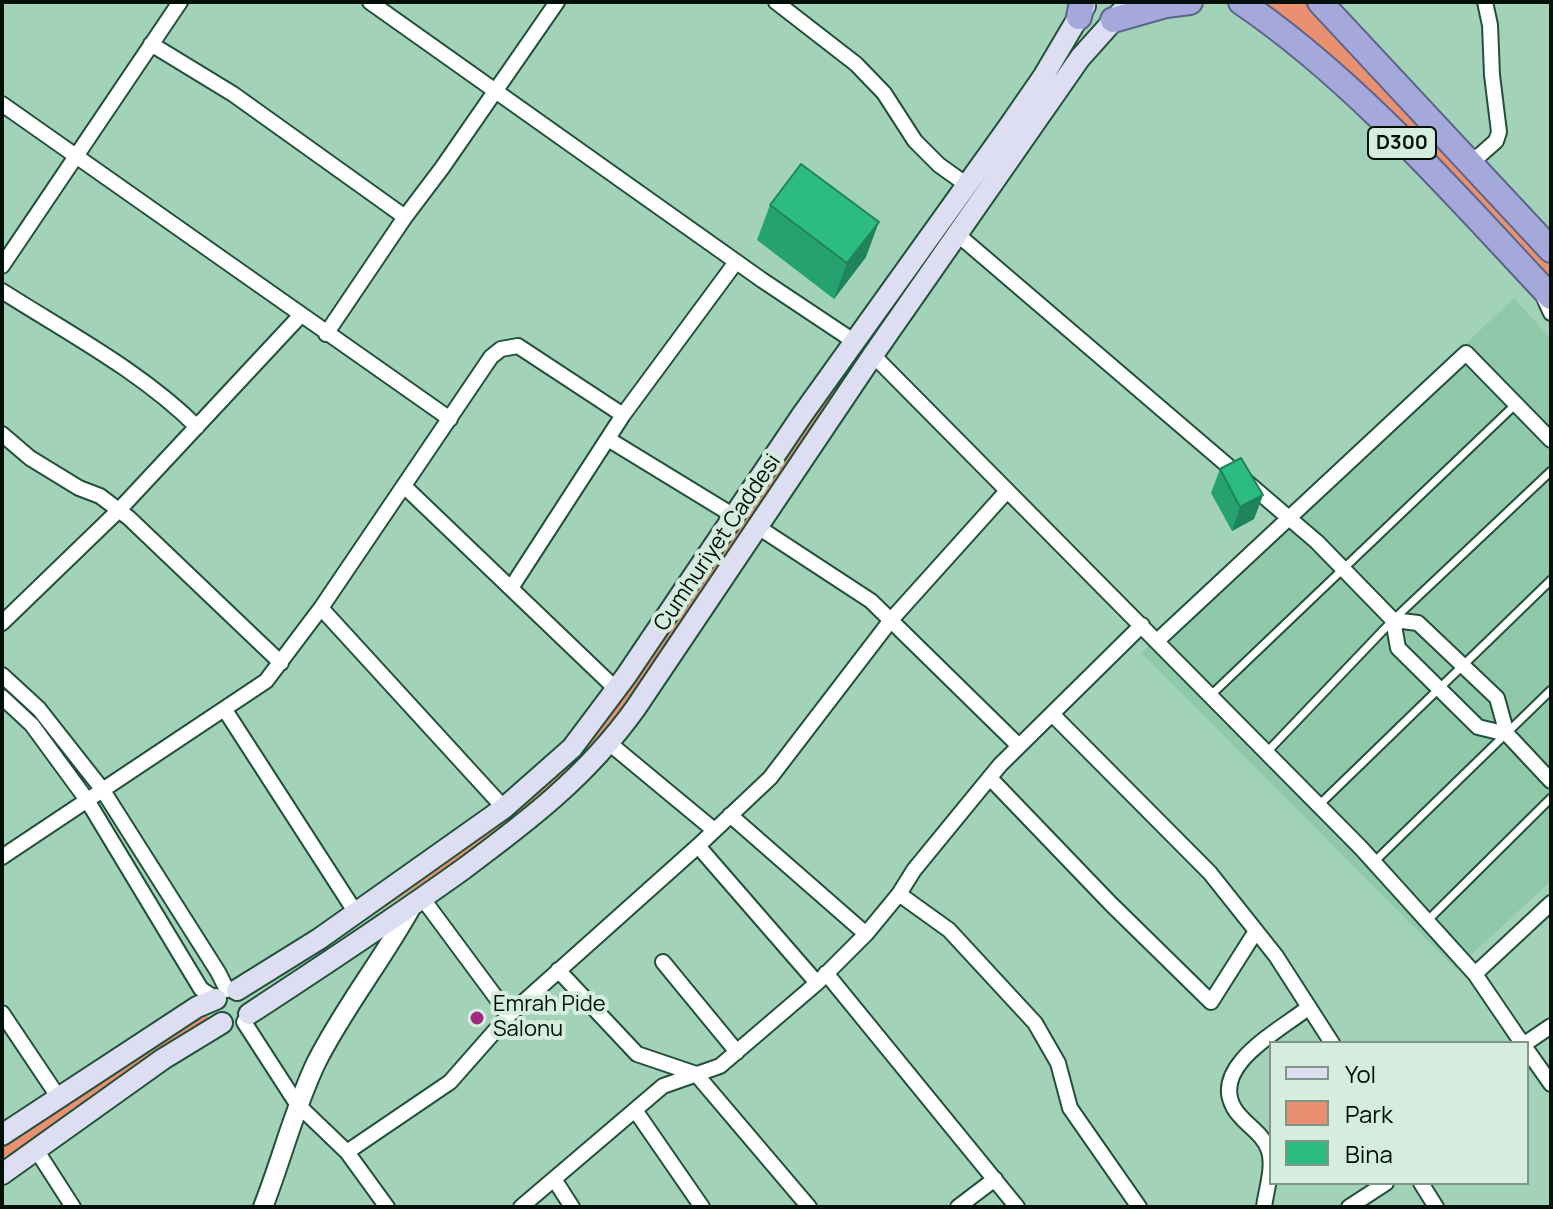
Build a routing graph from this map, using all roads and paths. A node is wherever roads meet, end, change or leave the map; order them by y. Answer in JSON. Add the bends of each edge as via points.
{"nodes":[{"id":1,"x":180,"y":2,"type":"edge"},
{"id":2,"x":370,"y":2,"type":"edge"},
{"id":3,"x":557,"y":2,"type":"edge"},
{"id":4,"x":776,"y":2,"type":"edge"},
{"id":5,"x":1130,"y":2,"type":"edge"},
{"id":6,"x":1190,"y":2,"type":"edge"},
{"id":7,"x":1216,"y":2,"type":"edge"},
{"id":8,"x":1320,"y":2,"type":"edge"},
{"id":9,"x":1485,"y":2,"type":"edge"},
{"id":10,"x":1242,"y":3,"type":"edge"},
{"id":11,"x":1083,"y":7,"type":"edge"},
{"id":12,"x":1113,"y":20,"type":"junction"},
{"id":13,"x":151,"y":44,"type":"junction"},
{"id":14,"x":495,"y":91,"type":"junction"},
{"id":15,"x":2,"y":104,"type":"edge"},
{"id":16,"x":76,"y":154,"type":"junction"},
{"id":17,"x":1470,"y":164,"type":"junction"},
{"id":18,"x":967,"y":185,"type":"junction"},
{"id":19,"x":405,"y":217,"type":"junction"},
{"id":20,"x":957,"y":234,"type":"junction"},
{"id":21,"x":1551,"y":250,"type":"edge"},
{"id":22,"x":736,"y":262,"type":"junction"},
{"id":23,"x":2,"y":266,"type":"edge"},
{"id":24,"x":1544,"y":290,"type":"edge"},
{"id":25,"x":2,"y":291,"type":"edge"},
{"id":26,"x":1551,"y":313,"type":"edge"},
{"id":27,"x":300,"y":316,"type":"junction"},
{"id":28,"x":326,"y":334,"type":"junction"},
{"id":29,"x":855,"y":342,"type":"junction"},
{"id":30,"x":873,"y":355,"type":"junction"},
{"id":31,"x":1516,"y":404,"type":"junction"},
{"id":32,"x":623,"y":415,"type":"junction"},
{"id":33,"x":450,"y":419,"type":"junction"},
{"id":34,"x":197,"y":427,"type":"junction"},
{"id":35,"x":2,"y":434,"type":"edge"},
{"id":36,"x":608,"y":439,"type":"junction"},
{"id":37,"x":1551,"y":440,"type":"edge"},
{"id":38,"x":1551,"y":471,"type":"edge"},
{"id":39,"x":404,"y":486,"type":"junction"},
{"id":40,"x":1007,"y":491,"type":"junction"},
{"id":41,"x":119,"y":510,"type":"junction"},
{"id":42,"x":734,"y":516,"type":"junction"},
{"id":43,"x":1289,"y":518,"type":"junction"},
{"id":44,"x":758,"y":527,"type":"junction"},
{"id":45,"x":1343,"y":569,"type":"junction"},
{"id":46,"x":1551,"y":580,"type":"edge"},
{"id":47,"x":511,"y":588,"type":"junction"},
{"id":48,"x":321,"y":608,"type":"junction"},
{"id":49,"x":891,"y":620,"type":"junction"},
{"id":50,"x":1393,"y":620,"type":"junction"},
{"id":51,"x":2,"y":623,"type":"edge"},
{"id":52,"x":1142,"y":625,"type":"junction"},
{"id":53,"x":1157,"y":641,"type":"junction"},
{"id":54,"x":281,"y":663,"type":"junction"},
{"id":55,"x":1462,"y":664,"type":"junction"},
{"id":56,"x":2,"y":675,"type":"edge"},
{"id":57,"x":1437,"y":687,"type":"junction"},
{"id":58,"x":617,"y":690,"type":"junction"},
{"id":59,"x":1551,"y":690,"type":"edge"},
{"id":60,"x":1211,"y":695,"type":"junction"},
{"id":61,"x":2,"y":697,"type":"edge"},
{"id":62,"x":225,"y":710,"type":"junction"},
{"id":63,"x":1052,"y":714,"type":"junction"},
{"id":64,"x":1507,"y":734,"type":"junction"},
{"id":65,"x":609,"y":743,"type":"junction"},
{"id":66,"x":1019,"y":746,"type":"junction"},
{"id":67,"x":1267,"y":752,"type":"junction"},
{"id":68,"x":990,"y":778,"type":"junction"},
{"id":69,"x":1551,"y":781,"type":"edge"},
{"id":70,"x":102,"y":789,"type":"junction"},
{"id":71,"x":1551,"y":798,"type":"edge"},
{"id":72,"x":87,"y":800,"type":"junction"},
{"id":73,"x":1319,"y":805,"type":"junction"},
{"id":74,"x":504,"y":808,"type":"junction"},
{"id":75,"x":730,"y":815,"type":"junction"},
{"id":76,"x":714,"y":830,"type":"junction"},
{"id":77,"x":698,"y":846,"type":"junction"},
{"id":78,"x":2,"y":857,"type":"edge"},
{"id":79,"x":1374,"y":862,"type":"junction"},
{"id":80,"x":899,"y":894,"type":"junction"},
{"id":81,"x":418,"y":902,"type":"junction"},
{"id":82,"x":1551,"y":903,"type":"edge"},
{"id":83,"x":356,"y":913,"type":"junction"},
{"id":84,"x":1427,"y":921,"type":"junction"},
{"id":85,"x":1256,"y":931,"type":"junction"},
{"id":86,"x":866,"y":934,"type":"junction"},
{"id":87,"x":663,"y":962,"type":"dead end"},
{"id":88,"x":558,"y":970,"type":"junction"},
{"id":89,"x":1475,"y":974,"type":"junction"},
{"id":90,"x":822,"y":978,"type":"junction"},
{"id":91,"x":227,"y":993,"type":"junction"},
{"id":92,"x":1309,"y":1007,"type":"junction"},
{"id":93,"x":2,"y":1013,"type":"edge"},
{"id":94,"x":509,"y":1015,"type":"junction"},
{"id":95,"x":246,"y":1018,"type":"junction"},
{"id":96,"x":222,"y":1023,"type":"junction"},
{"id":97,"x":1551,"y":1026,"type":"edge"},
{"id":98,"x":1331,"y":1041,"type":"edge"},
{"id":99,"x":1523,"y":1041,"type":"edge"},
{"id":100,"x":1527,"y":1041,"type":"edge"},
{"id":101,"x":737,"y":1052,"type":"junction"},
{"id":102,"x":1529,"y":1053,"type":"edge"},
{"id":103,"x":696,"y":1074,"type":"junction"},
{"id":104,"x":1551,"y":1084,"type":"edge"},
{"id":105,"x":59,"y":1098,"type":"junction"},
{"id":106,"x":297,"y":1104,"type":"junction"},
{"id":107,"x":635,"y":1110,"type":"junction"},
{"id":108,"x":2,"y":1135,"type":"edge"},
{"id":109,"x":37,"y":1151,"type":"junction"},
{"id":110,"x":347,"y":1152,"type":"junction"},
{"id":111,"x":1269,"y":1152,"type":"edge"},
{"id":112,"x":1269,"y":1173,"type":"edge"},
{"id":113,"x":2,"y":1174,"type":"edge"},
{"id":114,"x":554,"y":1179,"type":"junction"},
{"id":115,"x":995,"y":1179,"type":"junction"},
{"id":116,"x":1383,"y":1185,"type":"edge"},
{"id":117,"x":1422,"y":1185,"type":"edge"},
{"id":118,"x":266,"y":1201,"type":"edge"},
{"id":119,"x":73,"y":1207,"type":"edge"},
{"id":120,"x":249,"y":1207,"type":"edge"},
{"id":121,"x":387,"y":1207,"type":"edge"},
{"id":122,"x":521,"y":1207,"type":"edge"},
{"id":123,"x":572,"y":1207,"type":"edge"},
{"id":124,"x":702,"y":1207,"type":"edge"},
{"id":125,"x":809,"y":1207,"type":"edge"},
{"id":126,"x":958,"y":1207,"type":"edge"},
{"id":127,"x":1017,"y":1207,"type":"edge"},
{"id":128,"x":1139,"y":1207,"type":"edge"},
{"id":129,"x":1264,"y":1207,"type":"edge"},
{"id":130,"x":1349,"y":1207,"type":"edge"},
{"id":131,"x":1436,"y":1207,"type":"edge"}],
"edges":[{"from":1,"to":13,"type":"street"},
{"from":2,"to":14,"type":"street"},
{"from":3,"to":14,"type":"street"},
{"from":4,"to":18,"type":"street","via":[[856,64],[884,93],[915,141]]},
{"from":5,"to":12,"type":"main road","name":"Cumhuriyet Caddesi"},
{"from":6,"to":12,"type":"highway"},
{"from":7,"to":10,"type":"highway"},
{"from":8,"to":17,"type":"highway","number":"D300"},
{"from":9,"to":17,"type":"street","via":[[1500,123],[1496,141]]},
{"from":10,"to":24,"type":"highway","number":"D300","via":[[1345,86]]},
{"from":11,"to":18,"type":"main road","name":"Cumhuriyet Caddesi","via":[[1043,77]]},
{"from":12,"to":20,"type":"main road","name":"Cumhuriyet Caddesi","via":[[1080,58]]},
{"from":13,"to":16,"type":"street"},
{"from":13,"to":19,"type":"street","via":[[233,94]]},
{"from":14,"to":19,"type":"street"},
{"from":14,"to":22,"type":"street"},
{"from":15,"to":16,"type":"street"},
{"from":16,"to":23,"type":"street"},
{"from":16,"to":27,"type":"street"},
{"from":17,"to":21,"type":"highway","number":"D300"},
{"from":18,"to":29,"type":"main road","name":"Cumhuriyet Caddesi"},
{"from":19,"to":28,"type":"street"},
{"from":20,"to":30,"type":"main road","name":"Cumhuriyet Caddesi"},
{"from":20,"to":43,"type":"street"},
{"from":22,"to":29,"type":"street"},
{"from":22,"to":32,"type":"street"},
{"from":24,"to":26,"type":"street"},
{"from":25,"to":34,"type":"street","via":[[155,391]]},
{"from":27,"to":28,"type":"street"},
{"from":27,"to":34,"type":"street"},
{"from":28,"to":33,"type":"street"},
{"from":29,"to":30,"type":"main road"},
{"from":29,"to":42,"type":"main road","name":"Cumhuriyet Caddesi"},
{"from":30,"to":40,"type":"street"},
{"from":30,"to":44,"type":"main road","name":"Cumhuriyet Caddesi"},
{"from":31,"to":37,"type":"street"},
{"from":31,"to":43,"type":"street","via":[[1466,353]]},
{"from":31,"to":45,"type":"lane"},
{"from":32,"to":33,"type":"street","via":[[518,346],[509,346],[491,357]]},
{"from":32,"to":36,"type":"street"},
{"from":33,"to":39,"type":"street"},
{"from":34,"to":41,"type":"street"},
{"from":35,"to":41,"type":"street","via":[[30,458]]},
{"from":36,"to":42,"type":"street"},
{"from":36,"to":47,"type":"street"},
{"from":38,"to":50,"type":"lane"},
{"from":39,"to":47,"type":"street"},
{"from":39,"to":48,"type":"street"},
{"from":40,"to":49,"type":"street"},
{"from":40,"to":52,"type":"street"},
{"from":41,"to":51,"type":"street"},
{"from":41,"to":54,"type":"street"},
{"from":42,"to":58,"type":"main road","name":"Cumhuriyet Caddesi"},
{"from":43,"to":45,"type":"street"},
{"from":43,"to":53,"type":"street"},
{"from":44,"to":49,"type":"street","via":[[871,601]]},
{"from":44,"to":65,"type":"main road","name":"Cumhuriyet Caddesi"},
{"from":45,"to":50,"type":"street"},
{"from":45,"to":60,"type":"lane"},
{"from":46,"to":55,"type":"lane"},
{"from":47,"to":58,"type":"street"},
{"from":48,"to":54,"type":"street"},
{"from":48,"to":74,"type":"street"},
{"from":49,"to":66,"type":"street"},
{"from":49,"to":75,"type":"street","via":[[770,778]]},
{"from":50,"to":55,"type":"street","via":[[1418,623]]},
{"from":50,"to":57,"type":"street","via":[[1398,648]]},
{"from":50,"to":67,"type":"lane"},
{"from":52,"to":53,"type":"street"},
{"from":52,"to":63,"type":"street"},
{"from":53,"to":60,"type":"street"},
{"from":54,"to":62,"type":"street","via":[[266,681]]},
{"from":55,"to":57,"type":"lane"},
{"from":55,"to":64,"type":"street","via":[[1497,698]]},
{"from":56,"to":70,"type":"street","via":[[39,709]]},
{"from":57,"to":64,"type":"street","via":[[1478,727]]},
{"from":57,"to":73,"type":"lane"},
{"from":58,"to":74,"type":"main road","name":"Cumhuriyet Caddesi","via":[[572,748]]},
{"from":59,"to":64,"type":"lane"},
{"from":60,"to":67,"type":"street"},
{"from":61,"to":72,"type":"street","via":[[32,725]]},
{"from":62,"to":70,"type":"street"},
{"from":62,"to":83,"type":"street"},
{"from":63,"to":66,"type":"street"},
{"from":63,"to":85,"type":"street","via":[[1184,844]]},
{"from":64,"to":69,"type":"street"},
{"from":64,"to":79,"type":"lane"},
{"from":65,"to":76,"type":"street"},
{"from":65,"to":81,"type":"main road","name":"Cumhuriyet Caddesi","via":[[535,816]]},
{"from":66,"to":68,"type":"street"},
{"from":67,"to":73,"type":"street"},
{"from":68,"to":80,"type":"street"},
{"from":68,"to":85,"type":"street","via":[[1211,1002]]},
{"from":70,"to":72,"type":"street"},
{"from":70,"to":91,"type":"street"},
{"from":71,"to":84,"type":"lane"},
{"from":72,"to":78,"type":"street"},
{"from":72,"to":91,"type":"street","via":[[201,989]]},
{"from":73,"to":79,"type":"street"},
{"from":74,"to":83,"type":"main road","name":"Cumhuriyet Caddesi"},
{"from":75,"to":76,"type":"street"},
{"from":75,"to":86,"type":"street"},
{"from":76,"to":77,"type":"street"},
{"from":77,"to":88,"type":"street"},
{"from":77,"to":90,"type":"street"},
{"from":79,"to":84,"type":"street"},
{"from":80,"to":86,"type":"street"},
{"from":80,"to":128,"type":"street","via":[[949,930],[1035,1023],[1058,1063],[1070,1108]]},
{"from":81,"to":94,"type":"street"},
{"from":81,"to":95,"type":"main road","name":"Cumhuriyet Caddesi"},
{"from":81,"to":106,"type":"street","via":[[335,1030]]},
{"from":82,"to":89,"type":"street"},
{"from":83,"to":91,"type":"main road","name":"Cumhuriyet Caddesi"},
{"from":84,"to":89,"type":"street"},
{"from":85,"to":92,"type":"street"},
{"from":86,"to":90,"type":"street"},
{"from":87,"to":101,"type":"street"},
{"from":88,"to":94,"type":"street"},
{"from":88,"to":103,"type":"street","via":[[637,1054]]},
{"from":89,"to":99,"type":"street"},
{"from":90,"to":101,"type":"street"},
{"from":90,"to":115,"type":"street"},
{"from":91,"to":95,"type":"main road","via":[[248,1000]]},
{"from":91,"to":96,"type":"main road","via":[[215,1014]]},
{"from":91,"to":105,"type":"main road","name":"Cumhuriyet Caddesi","via":[[197,1007]]},
{"from":92,"to":98,"type":"street"},
{"from":92,"to":111,"type":"street","via":[[1255,1047],[1231,1078],[1234,1108]]},
{"from":93,"to":105,"type":"street"},
{"from":94,"to":110,"type":"street","via":[[450,1082]]},
{"from":95,"to":96,"type":"main road","via":[[234,1026]]},
{"from":95,"to":106,"type":"street"},
{"from":96,"to":109,"type":"main road"},
{"from":97,"to":100,"type":"street"},
{"from":101,"to":103,"type":"street","via":[[720,1066]]},
{"from":102,"to":104,"type":"street"},
{"from":103,"to":107,"type":"street","via":[[663,1086]]},
{"from":103,"to":125,"type":"street"},
{"from":105,"to":108,"type":"main road","name":"Cumhuriyet Caddesi"},
{"from":106,"to":110,"type":"street"},
{"from":106,"to":118,"type":"street"},
{"from":107,"to":114,"type":"street"},
{"from":107,"to":124,"type":"street"},
{"from":109,"to":113,"type":"main road"},
{"from":109,"to":119,"type":"street"},
{"from":110,"to":121,"type":"street"},
{"from":112,"to":129,"type":"street"},
{"from":114,"to":122,"type":"street"},
{"from":114,"to":123,"type":"street"},
{"from":115,"to":126,"type":"street"},
{"from":115,"to":127,"type":"street"},
{"from":116,"to":130,"type":"street"},
{"from":117,"to":131,"type":"street"},
{"from":118,"to":120,"type":"street"}]}
